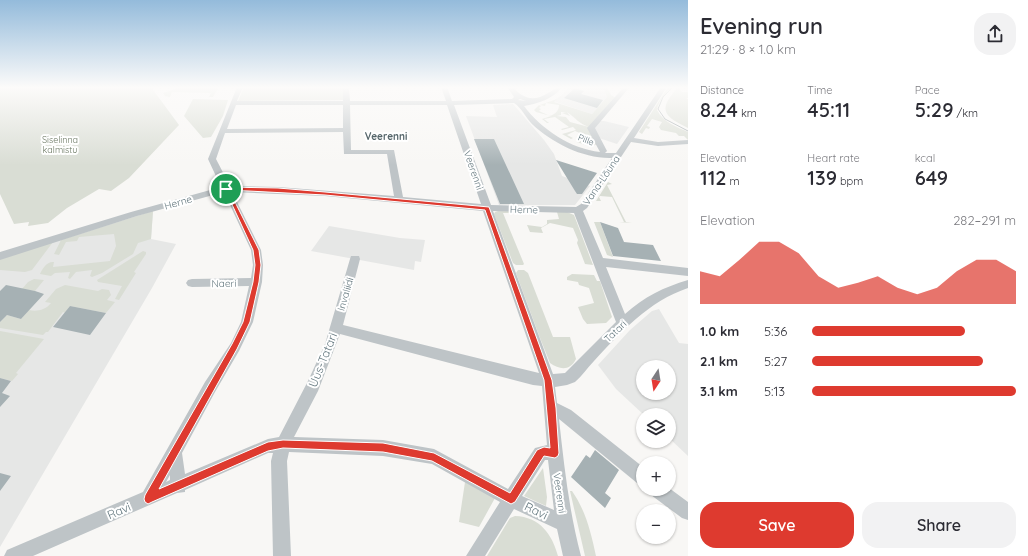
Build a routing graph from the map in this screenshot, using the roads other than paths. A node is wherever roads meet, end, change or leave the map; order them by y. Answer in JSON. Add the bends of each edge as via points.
{"nodes":[{"id":1,"x":229,"y":113,"type":"edge"},
{"id":2,"x":347,"y":113,"type":"edge"},
{"id":3,"x":454,"y":113,"type":"edge"},
{"id":4,"x":529,"y":113,"type":"edge"},
{"id":5,"x":604,"y":113,"type":"edge"},
{"id":6,"x":646,"y":113,"type":"edge"},
{"id":7,"x":223,"y":130,"type":"junction"},
{"id":8,"x":346,"y":130,"type":"junction"},
{"id":9,"x":630,"y":137,"type":"junction"},
{"id":10,"x":688,"y":142,"type":"edge"},
{"id":11,"x":600,"y":153,"type":"junction"},
{"id":12,"x":618,"y":155,"type":"junction"},
{"id":13,"x":613,"y":163,"type":"junction"},
{"id":14,"x":226,"y":189,"type":"junction"},
{"id":15,"x":399,"y":199,"type":"junction"},
{"id":16,"x":488,"y":208,"type":"junction"},
{"id":17,"x":578,"y":210,"type":"junction"},
{"id":18,"x":0,"y":256,"type":"edge"},
{"id":19,"x":355,"y":259,"type":"dead end"},
{"id":20,"x":599,"y":262,"type":"junction"},
{"id":21,"x":688,"y":272,"type":"edge"},
{"id":22,"x":256,"y":282,"type":"junction"},
{"id":23,"x":192,"y":283,"type":"dead end"},
{"id":24,"x":688,"y":284,"type":"edge"},
{"id":25,"x":623,"y":323,"type":"junction"},
{"id":26,"x":336,"y":328,"type":"junction"},
{"id":27,"x":548,"y":380,"type":"junction"},
{"id":28,"x":552,"y":408,"type":"junction"},
{"id":29,"x":283,"y":444,"type":"junction"},
{"id":30,"x":555,"y":453,"type":"junction"},
{"id":31,"x":174,"y":454,"type":"junction"},
{"id":32,"x":636,"y":471,"type":"edge"},
{"id":33,"x":179,"y":486,"type":"junction"},
{"id":34,"x":666,"y":496,"type":"edge"},
{"id":35,"x":148,"y":499,"type":"junction"},
{"id":36,"x":511,"y":499,"type":"junction"},
{"id":37,"x":688,"y":512,"type":"edge"},
{"id":38,"x":564,"y":524,"type":"junction"},
{"id":39,"x":13,"y":556,"type":"edge"},
{"id":40,"x":282,"y":556,"type":"edge"},
{"id":41,"x":475,"y":556,"type":"edge"},
{"id":42,"x":572,"y":556,"type":"edge"}],
"edges":[{"from":1,"to":7,"type":"street"},
{"from":2,"to":8,"type":"street"},
{"from":3,"to":16,"type":"street","name":"Veerenni"},
{"from":4,"to":11,"type":"street","name":"Pille","via":[[535,123],[566,143]]},
{"from":5,"to":11,"type":"street","via":[[590,128]]},
{"from":6,"to":9,"type":"street","name":"Vana-Lõuna"},
{"from":7,"to":8,"type":"street"},
{"from":7,"to":14,"type":"street","via":[[212,160]]},
{"from":8,"to":15,"type":"street","via":[[347,152],[391,152]]},
{"from":9,"to":10,"type":"street","via":[[662,144]]},
{"from":9,"to":12,"type":"street","name":"Vana-Lõuna"},
{"from":11,"to":12,"type":"street","name":"Pille"},
{"from":11,"to":13,"type":"street","name":"Pille"},
{"from":12,"to":13,"type":"street","name":"Vana-Lõuna"},
{"from":13,"to":17,"type":"street","name":"Vana-Lõuna","via":[[584,206]]},
{"from":14,"to":15,"type":"street","name":"Herne","via":[[278,190]]},
{"from":14,"to":18,"type":"street","name":"Herne","via":[[134,214]]},
{"from":14,"to":22,"type":"street","via":[[256,250]]},
{"from":15,"to":16,"type":"street","name":"Herne"},
{"from":16,"to":17,"type":"street","name":"Herne"},
{"from":16,"to":27,"type":"street","name":"Veerenni"},
{"from":17,"to":20,"type":"street","name":"Vana-Lõuna"},
{"from":19,"to":26,"type":"street","name":"Invaliidi"},
{"from":20,"to":21,"type":"street"},
{"from":20,"to":25,"type":"street","name":"Vana-Lõuna"},
{"from":22,"to":23,"type":"street","name":"Naeri"},
{"from":22,"to":31,"type":"street","via":[[247,322]]},
{"from":24,"to":25,"type":"street","name":"Tatari","via":[[662,293]]},
{"from":25,"to":27,"type":"street","name":"Tatari","via":[[566,380]]},
{"from":26,"to":27,"type":"street","name":"Uus-Tatari","via":[[533,379]]},
{"from":26,"to":29,"type":"street","name":"Uus-Tatari","via":[[313,386]]},
{"from":27,"to":28,"type":"street","name":"Veerenni"},
{"from":28,"to":30,"type":"street","name":"Veerenni"},
{"from":28,"to":32,"type":"street","via":[[566,415]]},
{"from":29,"to":33,"type":"street","name":"Ravi","via":[[268,446]]},
{"from":29,"to":36,"type":"street","name":"Ravi","via":[[383,448],[434,457]]},
{"from":29,"to":40,"type":"street","name":"Uus-Tatari","via":[[279,461]]},
{"from":30,"to":36,"type":"street","via":[[540,453]]},
{"from":30,"to":38,"type":"street","name":"Veerenni"},
{"from":31,"to":33,"type":"street"},
{"from":31,"to":35,"type":"street"},
{"from":33,"to":35,"type":"street","name":"Ravi"},
{"from":34,"to":37,"type":"street"},
{"from":35,"to":39,"type":"street","name":"Ravi"},
{"from":36,"to":38,"type":"street","name":"Ravi"},
{"from":36,"to":41,"type":"street"},
{"from":38,"to":42,"type":"street","name":"Veerenni"}]}
